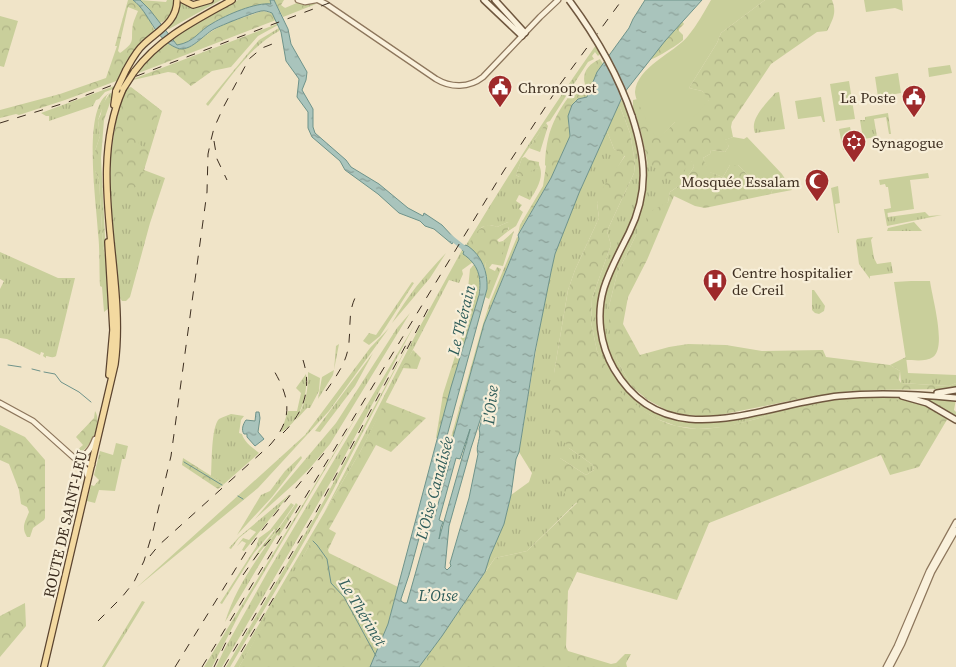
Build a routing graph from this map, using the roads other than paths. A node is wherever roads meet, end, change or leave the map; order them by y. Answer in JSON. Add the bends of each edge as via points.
{"nodes":[{"id":1,"x":177,"y":0,"type":"edge"},
{"id":2,"x":183,"y":0,"type":"edge"},
{"id":3,"x":210,"y":0,"type":"edge"},
{"id":4,"x":225,"y":0,"type":"edge"},
{"id":5,"x":232,"y":0,"type":"edge"},
{"id":6,"x":298,"y":0,"type":"edge"},
{"id":7,"x":303,"y":0,"type":"edge"},
{"id":8,"x":317,"y":0,"type":"edge"},
{"id":9,"x":484,"y":0,"type":"edge"},
{"id":10,"x":495,"y":0,"type":"edge"},
{"id":11,"x":558,"y":0,"type":"edge"},
{"id":12,"x":569,"y":0,"type":"edge"},
{"id":13,"x":309,"y":1,"type":"junction"},
{"id":14,"x":175,"y":31,"type":"junction"},
{"id":15,"x":524,"y":34,"type":"junction"},
{"id":16,"x":129,"y":72,"type":"junction"},
{"id":17,"x":120,"y":90,"type":"junction"},
{"id":18,"x":956,"y":390,"type":"edge"},
{"id":19,"x":876,"y":394,"type":"junction"},
{"id":20,"x":904,"y":394,"type":"junction"},
{"id":21,"x":956,"y":398,"type":"edge"},
{"id":22,"x":0,"y":403,"type":"edge"},
{"id":23,"x":103,"y":413,"type":"junction"},
{"id":24,"x":956,"y":420,"type":"edge"},
{"id":25,"x":96,"y":438,"type":"junction"},
{"id":26,"x":70,"y":453,"type":"junction"},
{"id":27,"x":77,"y":457,"type":"junction"},
{"id":28,"x":81,"y":464,"type":"junction"},
{"id":29,"x":90,"y":465,"type":"junction"},
{"id":30,"x":87,"y":475,"type":"junction"},
{"id":31,"x":956,"y":522,"type":"edge"},
{"id":32,"x":956,"y":530,"type":"edge"},
{"id":33,"x":50,"y":638,"type":"junction"},
{"id":34,"x":43,"y":667,"type":"edge"},
{"id":35,"x":886,"y":667,"type":"edge"},
{"id":36,"x":890,"y":667,"type":"edge"}],
"edges":[{"from":1,"to":16,"type":"main road","via":[[175,13],[167,25],[138,50]]},
{"from":2,"to":3,"type":"main road","via":[[194,5]]},
{"from":4,"to":14,"type":"main road"},
{"from":5,"to":14,"type":"main road"},
{"from":6,"to":13,"type":"street"},
{"from":7,"to":13,"type":"street"},
{"from":8,"to":13,"type":"street"},
{"from":8,"to":15,"type":"street","via":[[439,81],[454,85],[470,84],[485,76]]},
{"from":9,"to":15,"type":"main road"},
{"from":10,"to":15,"type":"main road"},
{"from":11,"to":15,"type":"street"},
{"from":12,"to":19,"type":"main road","bridge":true,"via":[[617,80],[632,116],[643,161],[642,193],[634,222],[604,287],[600,314],[606,353],[627,387],[662,412],[700,420],[726,418],[817,399]]},
{"from":14,"to":16,"type":"main road","via":[[142,55]]},
{"from":16,"to":17,"type":"main road","bridge":true},
{"from":17,"to":23,"type":"main road","via":[[108,157],[117,338],[115,366]]},
{"from":17,"to":23,"type":"main road","via":[[107,136],[104,176],[113,320]]},
{"from":18,"to":20,"type":"main road"},
{"from":19,"to":20,"type":"main road"},
{"from":19,"to":24,"type":"main road","via":[[918,400]]},
{"from":20,"to":21,"type":"main road"},
{"from":22,"to":26,"type":"street","via":[[33,421]]},
{"from":23,"to":25,"type":"main road","name":"ROUTE DE SAINT-LEU"},
{"from":23,"to":29,"type":"main road","name":"ROUTE DE SAINT-LEU"},
{"from":25,"to":27,"type":"street","via":[[84,456]]},
{"from":25,"to":29,"type":"main road","name":"ROUTE DE SAINT-LEU"},
{"from":26,"to":27,"type":"street"},
{"from":26,"to":28,"type":"street"},
{"from":27,"to":29,"type":"street"},
{"from":28,"to":29,"type":"street"},
{"from":28,"to":30,"type":"street"},
{"from":29,"to":30,"type":"main road","name":"ROUTE DE SAINT-LEU"},
{"from":29,"to":33,"type":"main road","name":"ROUTE DE SAINT-LEU"},
{"from":30,"to":33,"type":"main road","name":"ROUTE DE SAINT-LEU"},
{"from":31,"to":35,"type":"street","via":[[928,571]]},
{"from":32,"to":36,"type":"street","via":[[931,575]]},
{"from":33,"to":34,"type":"main road"}]}
